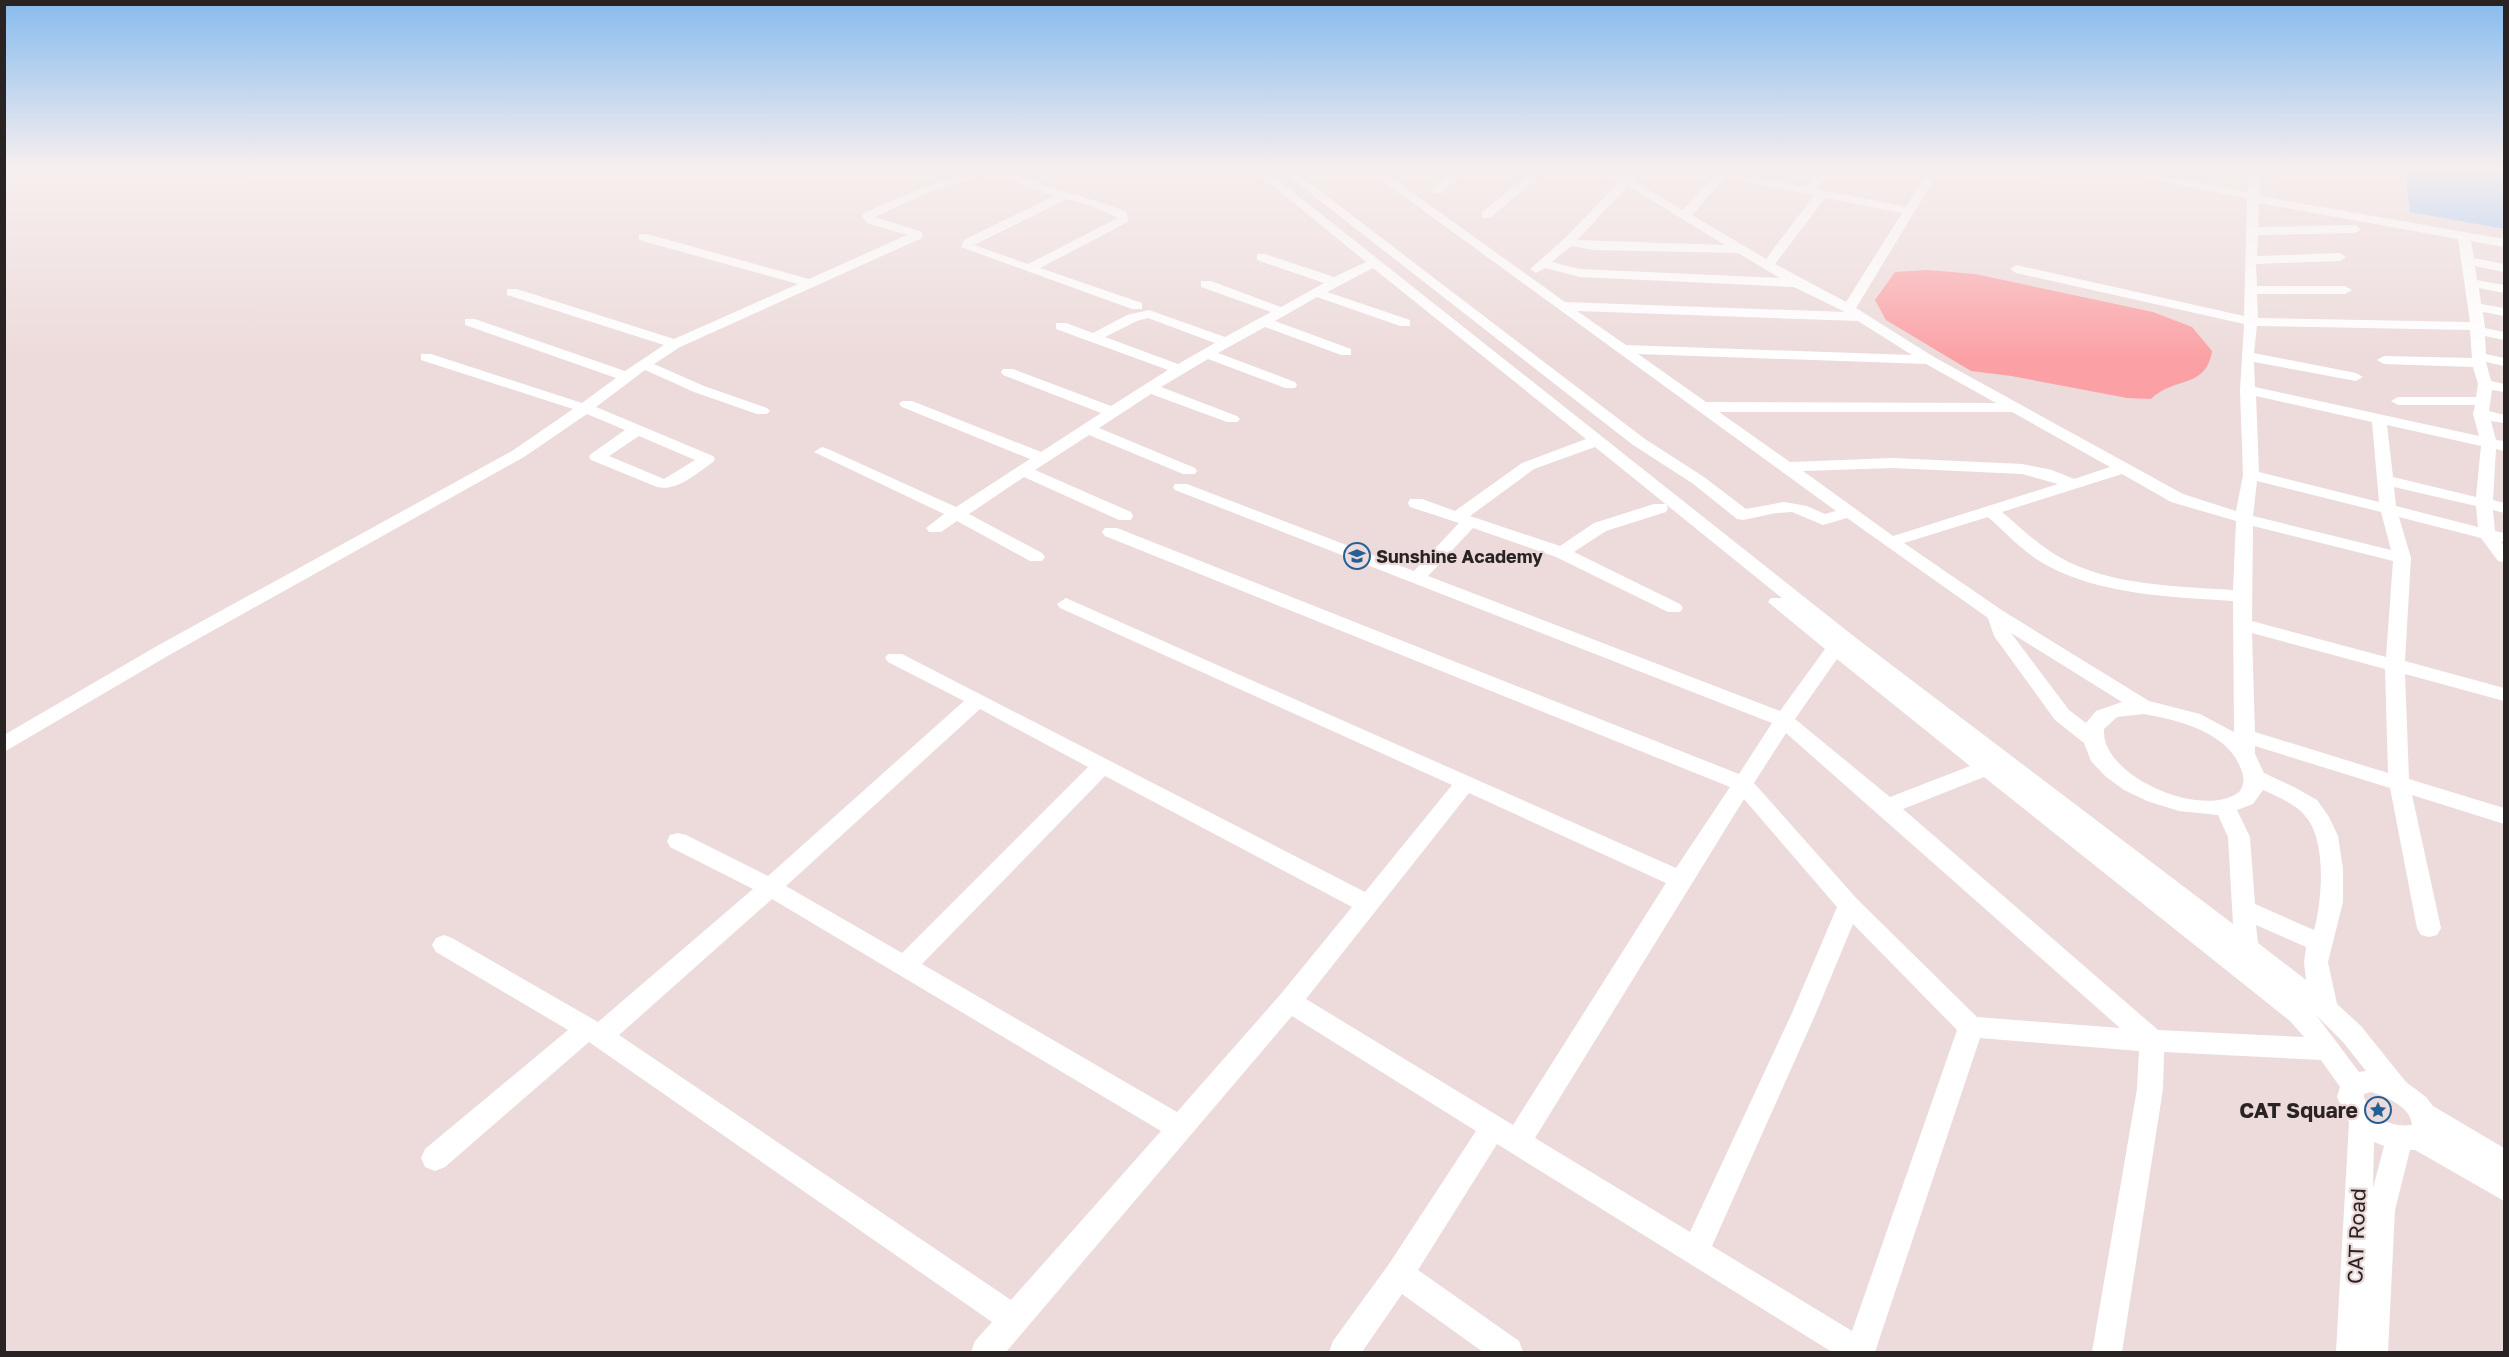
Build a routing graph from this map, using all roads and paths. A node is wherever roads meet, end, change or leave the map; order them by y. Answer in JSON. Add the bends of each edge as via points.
{"nodes":[{"id":1,"x":904,"y":231,"type":"edge"},
{"id":2,"x":991,"y":231,"type":"edge"},
{"id":3,"x":1100,"y":231,"type":"edge"},
{"id":4,"x":1324,"y":231,"type":"edge"},
{"id":5,"x":1329,"y":231,"type":"edge"},
{"id":6,"x":1365,"y":231,"type":"edge"},
{"id":7,"x":1456,"y":231,"type":"edge"},
{"id":8,"x":1579,"y":231,"type":"edge"},
{"id":9,"x":1711,"y":231,"type":"edge"},
{"id":10,"x":1789,"y":231,"type":"edge"},
{"id":11,"x":1899,"y":231,"type":"edge"},
{"id":12,"x":2251,"y":231,"type":"edge"},
{"id":13,"x":2439,"y":231,"type":"edge"},
{"id":14,"x":2464,"y":236,"type":"junction"},
{"id":15,"x":643,"y":237,"type":"dead end"},
{"id":16,"x":1569,"y":242,"type":"junction"},
{"id":17,"x":2505,"y":243,"type":"edge"},
{"id":18,"x":1742,"y":249,"type":"junction"},
{"id":19,"x":1261,"y":257,"type":"dead end"},
{"id":20,"x":2340,"y":257,"type":"dead end"},
{"id":21,"x":2250,"y":260,"type":"junction"},
{"id":22,"x":2467,"y":261,"type":"junction"},
{"id":23,"x":1544,"y":264,"type":"junction"},
{"id":24,"x":1768,"y":264,"type":"junction"},
{"id":25,"x":1368,"y":265,"type":"junction"},
{"id":26,"x":2505,"y":268,"type":"edge"},
{"id":27,"x":1028,"y":269,"type":"junction"},
{"id":28,"x":2016,"y":269,"type":"dead end"},
{"id":29,"x":1523,"y":276,"type":"junction"},
{"id":30,"x":1335,"y":282,"type":"junction"},
{"id":31,"x":2470,"y":282,"type":"junction"},
{"id":32,"x":809,"y":283,"type":"junction"},
{"id":33,"x":1797,"y":283,"type":"junction"},
{"id":34,"x":1206,"y":284,"type":"dead end"},
{"id":35,"x":2505,"y":289,"type":"edge"},
{"id":36,"x":2251,"y":290,"type":"junction"},
{"id":37,"x":2345,"y":290,"type":"dead end"},
{"id":38,"x":512,"y":292,"type":"dead end"},
{"id":39,"x":1315,"y":292,"type":"junction"},
{"id":40,"x":1137,"y":306,"type":"dead end"},
{"id":41,"x":1563,"y":306,"type":"junction"},
{"id":42,"x":2474,"y":306,"type":"junction"},
{"id":43,"x":1280,"y":311,"type":"junction"},
{"id":44,"x":2505,"y":312,"type":"edge"},
{"id":45,"x":1853,"y":313,"type":"junction"},
{"id":46,"x":1261,"y":321,"type":"junction"},
{"id":47,"x":470,"y":322,"type":"dead end"},
{"id":48,"x":2251,"y":322,"type":"junction"},
{"id":49,"x":1404,"y":323,"type":"dead end"},
{"id":50,"x":1061,"y":326,"type":"dead end"},
{"id":51,"x":2478,"y":328,"type":"junction"},
{"id":52,"x":2505,"y":336,"type":"edge"},
{"id":53,"x":1095,"y":337,"type":"junction"},
{"id":54,"x":1225,"y":342,"type":"junction"},
{"id":55,"x":675,"y":344,"type":"junction"},
{"id":56,"x":1622,"y":349,"type":"junction"},
{"id":57,"x":1346,"y":352,"type":"dead end"},
{"id":58,"x":1205,"y":354,"type":"junction"},
{"id":59,"x":2247,"y":356,"type":"junction"},
{"id":60,"x":426,"y":357,"type":"dead end"},
{"id":61,"x":1929,"y":360,"type":"junction"},
{"id":62,"x":2384,"y":360,"type":"dead end"},
{"id":63,"x":2480,"y":360,"type":"junction"},
{"id":64,"x":2505,"y":362,"type":"edge"},
{"id":65,"x":642,"y":364,"type":"junction"},
{"id":66,"x":1179,"y":369,"type":"junction"},
{"id":67,"x":1008,"y":372,"type":"dead end"},
{"id":68,"x":625,"y":376,"type":"junction"},
{"id":69,"x":2356,"y":377,"type":"dead end"},
{"id":70,"x":2485,"y":384,"type":"junction"},
{"id":71,"x":1290,"y":385,"type":"dead end"},
{"id":72,"x":1149,"y":388,"type":"junction"},
{"id":73,"x":2505,"y":388,"type":"edge"},
{"id":74,"x":2247,"y":390,"type":"junction"},
{"id":75,"x":2398,"y":401,"type":"dead end"},
{"id":76,"x":907,"y":404,"type":"dead end"},
{"id":77,"x":1702,"y":407,"type":"junction"},
{"id":78,"x":2482,"y":407,"type":"junction"},
{"id":79,"x":582,"y":408,"type":"junction"},
{"id":80,"x":2013,"y":408,"type":"junction"},
{"id":81,"x":762,"y":411,"type":"dead end"},
{"id":82,"x":1112,"y":412,"type":"junction"},
{"id":83,"x":2379,"y":417,"type":"junction"},
{"id":84,"x":1232,"y":419,"type":"dead end"},
{"id":85,"x":2505,"y":419,"type":"edge"},
{"id":86,"x":1086,"y":428,"type":"junction"},
{"id":87,"x":639,"y":430,"type":"junction"},
{"id":88,"x":1589,"y":443,"type":"junction"},
{"id":89,"x":2497,"y":444,"type":"edge"},
{"id":90,"x":822,"y":452,"type":"dead end"},
{"id":91,"x":1042,"y":458,"type":"junction"},
{"id":92,"x":1785,"y":467,"type":"junction"},
{"id":93,"x":2121,"y":469,"type":"junction"},
{"id":94,"x":1024,"y":471,"type":"junction"},
{"id":95,"x":2251,"y":475,"type":"junction"},
{"id":96,"x":2384,"y":480,"type":"junction"},
{"id":97,"x":2076,"y":485,"type":"junction"},
{"id":98,"x":1416,"y":503,"type":"dead end"},
{"id":99,"x":2484,"y":503,"type":"junction"},
{"id":100,"x":1660,"y":508,"type":"junction"},
{"id":101,"x":2505,"y":508,"type":"edge"},
{"id":102,"x":2388,"y":509,"type":"junction"},
{"id":103,"x":1991,"y":511,"type":"junction"},
{"id":104,"x":1849,"y":512,"type":"junction"},
{"id":105,"x":957,"y":514,"type":"junction"},
{"id":106,"x":1125,"y":516,"type":"dead end"},
{"id":107,"x":2246,"y":519,"type":"junction"},
{"id":108,"x":1463,"y":520,"type":"junction"},
{"id":109,"x":935,"y":528,"type":"dead end"},
{"id":110,"x":1111,"y":532,"type":"dead end"},
{"id":111,"x":2487,"y":534,"type":"junction"},
{"id":112,"x":2505,"y":539,"type":"edge"},
{"id":113,"x":1891,"y":542,"type":"junction"},
{"id":114,"x":1562,"y":553,"type":"junction"},
{"id":115,"x":2505,"y":556,"type":"edge"},
{"id":116,"x":1036,"y":557,"type":"dead end"},
{"id":117,"x":2402,"y":558,"type":"junction"},
{"id":118,"x":1417,"y":578,"type":"junction"},
{"id":119,"x":2242,"y":596,"type":"junction"},
{"id":120,"x":1066,"y":604,"type":"dead end"},
{"id":121,"x":1674,"y":608,"type":"dead end"},
{"id":122,"x":1996,"y":615,"type":"junction"},
{"id":123,"x":2243,"y":625,"type":"junction"},
{"id":124,"x":1835,"y":649,"type":"junction"},
{"id":125,"x":895,"y":658,"type":"dead end"},
{"id":126,"x":2396,"y":664,"type":"junction"},
{"id":127,"x":2505,"y":694,"type":"edge"},
{"id":128,"x":978,"y":699,"type":"junction"},
{"id":129,"x":2144,"y":706,"type":"junction"},
{"id":130,"x":1784,"y":720,"type":"junction"},
{"id":131,"x":2196,"y":720,"type":"junction"},
{"id":132,"x":2245,"y":737,"type":"junction"},
{"id":133,"x":2093,"y":739,"type":"junction"},
{"id":134,"x":4,"y":745,"type":"edge"},
{"id":135,"x":1995,"y":764,"type":"junction"},
{"id":136,"x":1103,"y":765,"type":"junction"},
{"id":137,"x":2255,"y":778,"type":"junction"},
{"id":138,"x":2399,"y":782,"type":"junction"},
{"id":139,"x":1466,"y":783,"type":"junction"},
{"id":140,"x":1743,"y":784,"type":"junction"},
{"id":141,"x":1887,"y":807,"type":"junction"},
{"id":142,"x":2225,"y":807,"type":"junction"},
{"id":143,"x":2505,"y":816,"type":"edge"},
{"id":144,"x":678,"y":841,"type":"dead end"},
{"id":145,"x":1680,"y":880,"type":"junction"},
{"id":146,"x":770,"y":887,"type":"junction"},
{"id":147,"x":1368,"y":904,"type":"junction"},
{"id":148,"x":1849,"y":904,"type":"junction"},
{"id":149,"x":2244,"y":909,"type":"junction"},
{"id":150,"x":2429,"y":928,"type":"dead end"},
{"id":151,"x":2320,"y":943,"type":"junction"},
{"id":152,"x":444,"y":945,"type":"dead end"},
{"id":153,"x":2237,"y":953,"type":"junction"},
{"id":154,"x":905,"y":966,"type":"junction"},
{"id":155,"x":1288,"y":1002,"type":"junction"},
{"id":156,"x":2326,"y":1009,"type":"junction"},
{"id":157,"x":1971,"y":1027,"type":"junction"},
{"id":158,"x":593,"y":1032,"type":"junction"},
{"id":159,"x":2151,"y":1041,"type":"junction"},
{"id":160,"x":2328,"y":1049,"type":"junction"},
{"id":161,"x":2354,"y":1085,"type":"junction"},
{"id":162,"x":2396,"y":1089,"type":"junction"},
{"id":163,"x":2362,"y":1119,"type":"junction"},
{"id":164,"x":1178,"y":1127,"type":"junction"},
{"id":165,"x":1493,"y":1128,"type":"junction"},
{"id":166,"x":2414,"y":1131,"type":"junction"},
{"id":167,"x":1517,"y":1143,"type":"junction"},
{"id":168,"x":435,"y":1158,"type":"dead end"},
{"id":169,"x":2505,"y":1162,"type":"edge"},
{"id":170,"x":2505,"y":1188,"type":"edge"},
{"id":171,"x":1696,"y":1250,"type":"junction"},
{"id":172,"x":1399,"y":1274,"type":"junction"},
{"id":173,"x":1014,"y":1320,"type":"junction"},
{"id":174,"x":2365,"y":1348,"type":"edge"},
{"id":175,"x":986,"y":1353,"type":"edge"},
{"id":176,"x":1344,"y":1353,"type":"edge"},
{"id":177,"x":1508,"y":1353,"type":"edge"},
{"id":178,"x":1859,"y":1353,"type":"edge"},
{"id":179,"x":2107,"y":1353,"type":"edge"}],
"edges":[{"from":1,"to":32,"type":"street","via":[[918,236]]},
{"from":2,"to":27,"type":"street","via":[[968,243],[968,247]]},
{"from":3,"to":27,"type":"street"},
{"from":4,"to":25,"type":"street"},
{"from":5,"to":25,"type":"street"},
{"from":6,"to":104,"type":"street","via":[[1639,442],[1743,515],[1784,506],[1801,507],[1823,520]]},
{"from":7,"to":29,"type":"street"},
{"from":8,"to":16,"type":"street"},
{"from":9,"to":18,"type":"street"},
{"from":10,"to":24,"type":"street"},
{"from":11,"to":45,"type":"street"},
{"from":12,"to":21,"type":"street"},
{"from":13,"to":14,"type":"street"},
{"from":14,"to":17,"type":"street"},
{"from":14,"to":22,"type":"street"},
{"from":15,"to":32,"type":"street"},
{"from":16,"to":18,"type":"street"},
{"from":16,"to":23,"type":"street"},
{"from":18,"to":24,"type":"street"},
{"from":19,"to":30,"type":"street"},
{"from":20,"to":21,"type":"street"},
{"from":21,"to":36,"type":"street"},
{"from":22,"to":26,"type":"street"},
{"from":22,"to":31,"type":"street"},
{"from":23,"to":29,"type":"street"},
{"from":23,"to":33,"type":"street","via":[[1580,273]]},
{"from":24,"to":33,"type":"street"},
{"from":25,"to":30,"type":"street"},
{"from":25,"to":88,"type":"street"},
{"from":27,"to":40,"type":"street"},
{"from":28,"to":48,"type":"street"},
{"from":29,"to":41,"type":"street"},
{"from":30,"to":39,"type":"street"},
{"from":31,"to":35,"type":"street"},
{"from":31,"to":42,"type":"street"},
{"from":32,"to":55,"type":"street"},
{"from":33,"to":45,"type":"street"},
{"from":34,"to":43,"type":"street"},
{"from":36,"to":37,"type":"street"},
{"from":36,"to":48,"type":"street"},
{"from":38,"to":55,"type":"street"},
{"from":39,"to":43,"type":"street"},
{"from":39,"to":49,"type":"street"},
{"from":41,"to":45,"type":"street"},
{"from":41,"to":56,"type":"street"},
{"from":42,"to":44,"type":"street"},
{"from":42,"to":51,"type":"street"},
{"from":43,"to":46,"type":"street"},
{"from":45,"to":61,"type":"street"},
{"from":46,"to":54,"type":"street"},
{"from":46,"to":57,"type":"street"},
{"from":47,"to":68,"type":"street"},
{"from":48,"to":51,"type":"street"},
{"from":48,"to":59,"type":"street"},
{"from":50,"to":53,"type":"street"},
{"from":51,"to":52,"type":"street"},
{"from":51,"to":63,"type":"street"},
{"from":53,"to":54,"type":"street","via":[[1149,314]]},
{"from":53,"to":66,"type":"street"},
{"from":54,"to":58,"type":"street"},
{"from":55,"to":65,"type":"street"},
{"from":56,"to":61,"type":"street"},
{"from":56,"to":77,"type":"street"},
{"from":58,"to":66,"type":"street"},
{"from":58,"to":71,"type":"street"},
{"from":59,"to":69,"type":"street"},
{"from":59,"to":74,"type":"street"},
{"from":60,"to":79,"type":"street"},
{"from":61,"to":80,"type":"street"},
{"from":62,"to":63,"type":"street"},
{"from":63,"to":64,"type":"street"},
{"from":63,"to":70,"type":"street"},
{"from":65,"to":68,"type":"street"},
{"from":65,"to":81,"type":"street"},
{"from":66,"to":72,"type":"street"},
{"from":67,"to":82,"type":"street"},
{"from":68,"to":79,"type":"street"},
{"from":70,"to":73,"type":"street"},
{"from":70,"to":78,"type":"street"},
{"from":72,"to":82,"type":"street"},
{"from":72,"to":84,"type":"street"},
{"from":74,"to":83,"type":"street"},
{"from":74,"to":95,"type":"street"},
{"from":75,"to":78,"type":"street"},
{"from":76,"to":91,"type":"street"},
{"from":77,"to":80,"type":"street"},
{"from":77,"to":92,"type":"street"},
{"from":78,"to":85,"type":"street"},
{"from":78,"to":89,"type":"street"},
{"from":79,"to":87,"type":"street"},
{"from":79,"to":134,"type":"street","via":[[518,454],[164,650]]},
{"from":80,"to":93,"type":"street"},
{"from":82,"to":86,"type":"street"},
{"from":83,"to":89,"type":"street"},
{"from":83,"to":96,"type":"street"},
{"from":86,"to":91,"type":"street"},
{"from":86,"to":118,"type":"street","via":[[1185,479]]},
{"from":87,"to":87,"type":"street","via":[[597,457],[663,484],[707,459]]},
{"from":88,"to":100,"type":"street"},
{"from":88,"to":108,"type":"street","via":[[1528,466]]},
{"from":88,"to":135,"type":"street","via":[[1849,642]]},
{"from":89,"to":99,"type":"street"},
{"from":90,"to":105,"type":"street"},
{"from":91,"to":94,"type":"street"},
{"from":92,"to":97,"type":"street","via":[[1893,463],[2022,469]]},
{"from":92,"to":104,"type":"street"},
{"from":93,"to":97,"type":"street"},
{"from":93,"to":107,"type":"street","via":[[2177,498]]},
{"from":94,"to":105,"type":"street"},
{"from":94,"to":106,"type":"street"},
{"from":95,"to":102,"type":"street"},
{"from":95,"to":107,"type":"street","via":[[2245,497]]},
{"from":96,"to":99,"type":"street"},
{"from":96,"to":102,"type":"street"},
{"from":97,"to":103,"type":"street"},
{"from":98,"to":108,"type":"street"},
{"from":99,"to":101,"type":"street"},
{"from":99,"to":111,"type":"street"},
{"from":100,"to":114,"type":"street","via":[[1600,527]]},
{"from":100,"to":124,"type":"street"},
{"from":102,"to":111,"type":"street"},
{"from":102,"to":117,"type":"street"},
{"from":103,"to":113,"type":"street"},
{"from":103,"to":119,"type":"street","via":[[2064,567],[2108,581],[2178,592]]},
{"from":104,"to":113,"type":"street"},
{"from":105,"to":109,"type":"street"},
{"from":105,"to":116,"type":"street"},
{"from":107,"to":117,"type":"street"},
{"from":107,"to":119,"type":"street"},
{"from":108,"to":114,"type":"street"},
{"from":108,"to":118,"type":"street"},
{"from":110,"to":140,"type":"street"},
{"from":111,"to":112,"type":"street"},
{"from":111,"to":115,"type":"street"},
{"from":113,"to":122,"type":"street"},
{"from":114,"to":121,"type":"street"},
{"from":117,"to":126,"type":"street"},
{"from":118,"to":130,"type":"street"},
{"from":119,"to":123,"type":"street"},
{"from":120,"to":139,"type":"street"},
{"from":122,"to":129,"type":"street"},
{"from":122,"to":133,"type":"street","via":[[2001,632],[2062,715]]},
{"from":123,"to":126,"type":"street"},
{"from":123,"to":132,"type":"street"},
{"from":124,"to":130,"type":"street"},
{"from":124,"to":135,"type":"street"},
{"from":125,"to":128,"type":"street"},
{"from":126,"to":127,"type":"street"},
{"from":126,"to":138,"type":"street"},
{"from":128,"to":136,"type":"street"},
{"from":128,"to":146,"type":"street"},
{"from":129,"to":131,"type":"street"},
{"from":129,"to":133,"type":"street","via":[[2105,714],[2095,725]]},
{"from":130,"to":140,"type":"street"},
{"from":130,"to":141,"type":"street"},
{"from":131,"to":132,"type":"street"},
{"from":131,"to":132,"type":"street","via":[[2221,733]]},
{"from":132,"to":137,"type":"street"},
{"from":132,"to":138,"type":"street"},
{"from":133,"to":142,"type":"street","via":[[2111,769],[2153,796],[2203,808]]},
{"from":135,"to":141,"type":"street"},
{"from":135,"to":153,"type":"street"},
{"from":136,"to":147,"type":"street"},
{"from":136,"to":154,"type":"street"},
{"from":137,"to":142,"type":"street","via":[[2252,791],[2242,801]]},
{"from":137,"to":151,"type":"street","via":[[2299,798],[2316,813],[2326,833],[2332,872],[2327,927]]},
{"from":138,"to":143,"type":"street"},
{"from":138,"to":150,"type":"street"},
{"from":139,"to":145,"type":"street"},
{"from":139,"to":147,"type":"street"},
{"from":140,"to":145,"type":"street"},
{"from":140,"to":148,"type":"street"},
{"from":141,"to":159,"type":"street"},
{"from":142,"to":149,"type":"street","via":[[2239,837]]},
{"from":144,"to":146,"type":"street"},
{"from":145,"to":167,"type":"street"},
{"from":146,"to":154,"type":"street"},
{"from":146,"to":158,"type":"street"},
{"from":147,"to":155,"type":"street"},
{"from":148,"to":157,"type":"street"},
{"from":148,"to":171,"type":"street"},
{"from":149,"to":151,"type":"street"},
{"from":149,"to":153,"type":"street"},
{"from":151,"to":156,"type":"street","via":[[2316,974]]},
{"from":152,"to":158,"type":"street"},
{"from":153,"to":156,"type":"street"},
{"from":153,"to":160,"type":"street","via":[[2299,1014]]},
{"from":154,"to":164,"type":"street"},
{"from":155,"to":164,"type":"street"},
{"from":155,"to":165,"type":"street"},
{"from":156,"to":162,"type":"street","via":[[2352,1034]]},
{"from":157,"to":159,"type":"street"},
{"from":157,"to":178,"type":"street"},
{"from":158,"to":168,"type":"street"},
{"from":158,"to":173,"type":"street"},
{"from":159,"to":160,"type":"street"},
{"from":159,"to":179,"type":"street","via":[[2150,1089]]},
{"from":160,"to":161,"type":"street"},
{"from":161,"to":162,"type":"street","via":[[2371,1082]]},
{"from":161,"to":163,"type":"street","via":[[2350,1100]]},
{"from":162,"to":166,"type":"street","via":[[2412,1101]]},
{"from":163,"to":166,"type":"street","via":[[2373,1128]]},
{"from":163,"to":174,"type":"street","name":"CAT Road"},
{"from":164,"to":173,"type":"street"},
{"from":165,"to":167,"type":"street"},
{"from":165,"to":172,"type":"street"},
{"from":166,"to":169,"type":"street"},
{"from":166,"to":170,"type":"street"},
{"from":166,"to":174,"type":"street","name":"CAT Road","via":[[2381,1210]]},
{"from":167,"to":171,"type":"street"},
{"from":171,"to":178,"type":"street"},
{"from":172,"to":176,"type":"street"},
{"from":172,"to":177,"type":"street"},
{"from":173,"to":175,"type":"street"}]}
